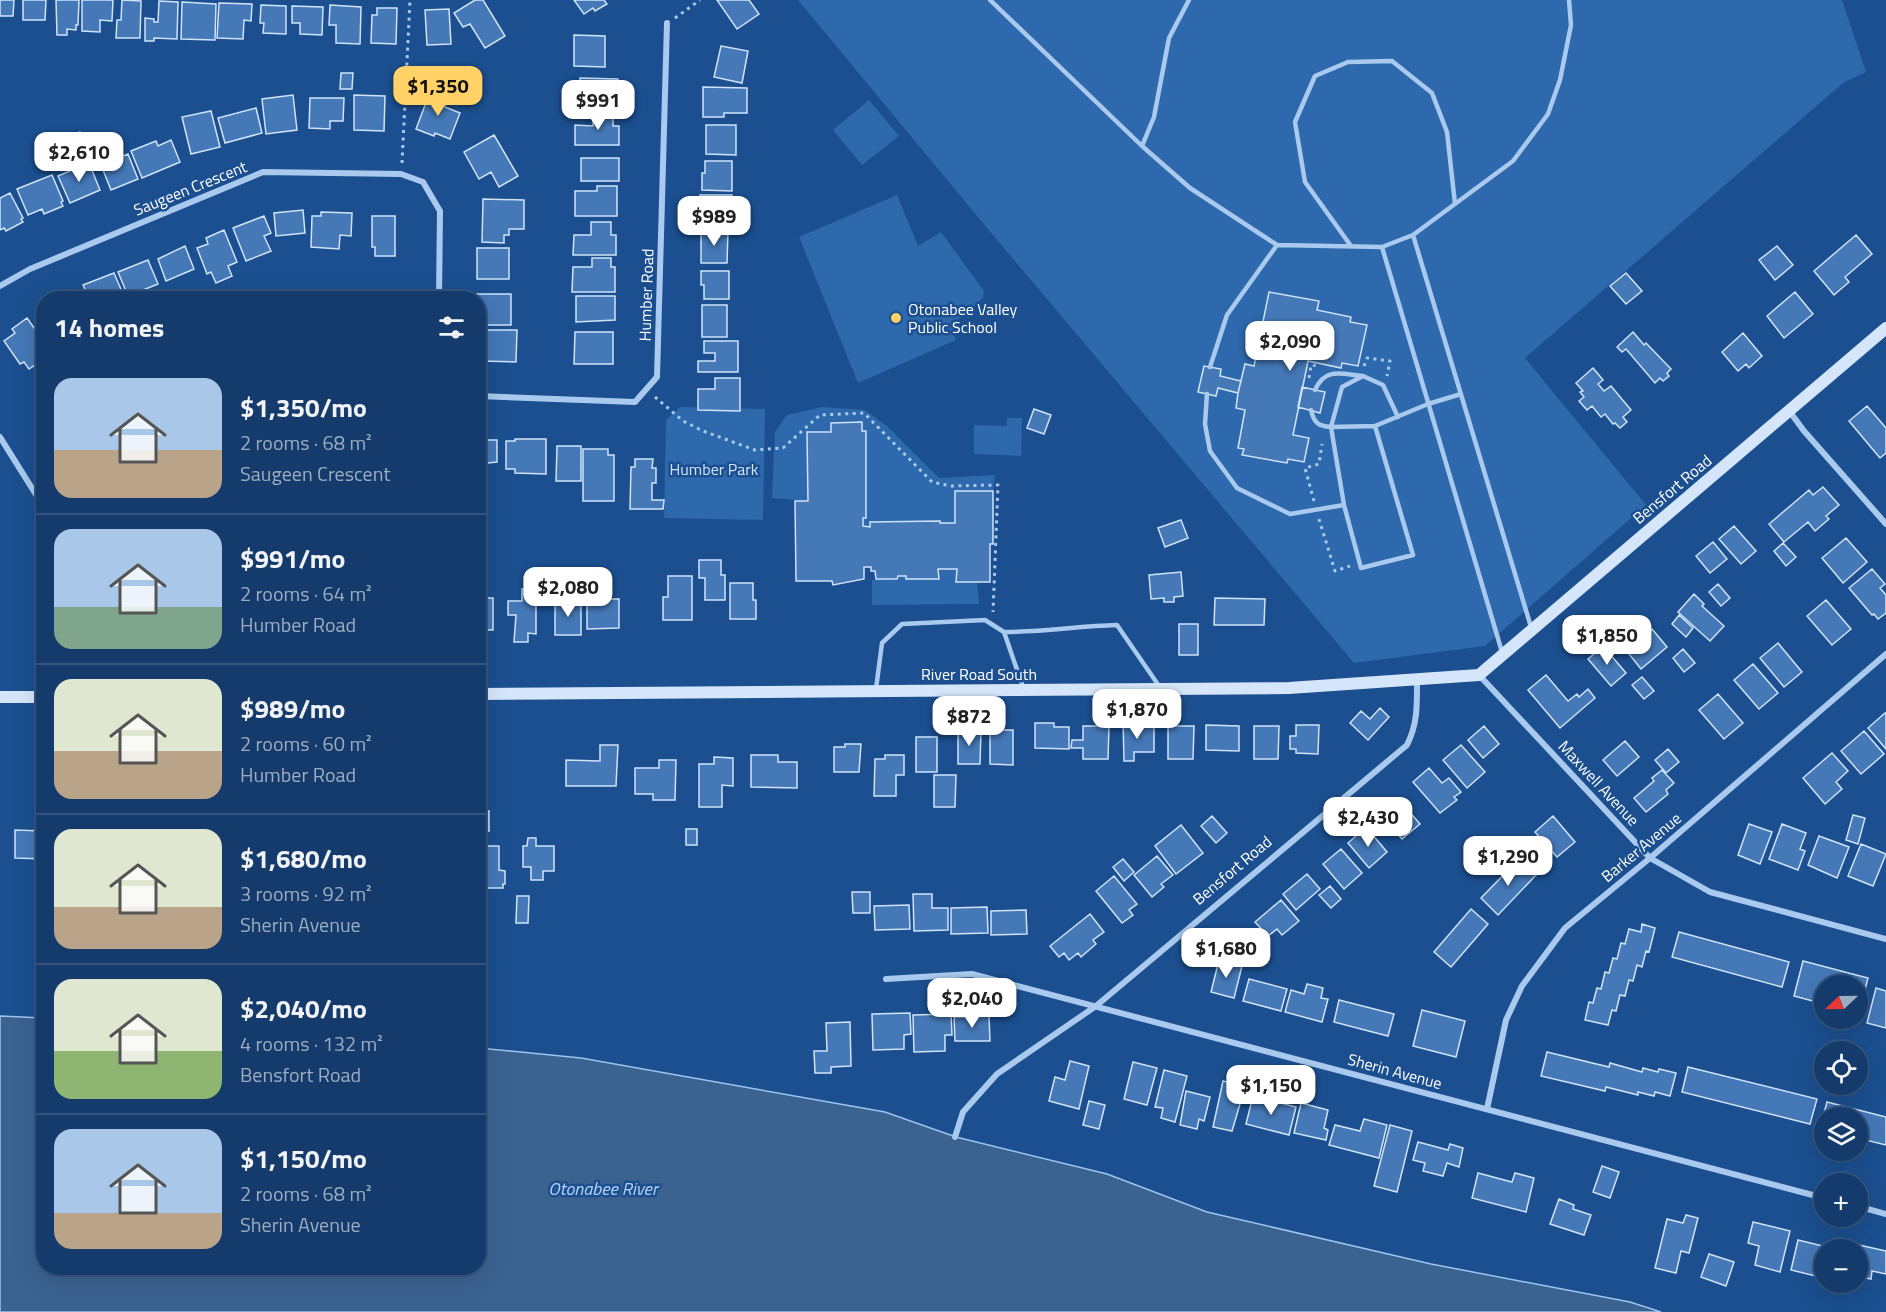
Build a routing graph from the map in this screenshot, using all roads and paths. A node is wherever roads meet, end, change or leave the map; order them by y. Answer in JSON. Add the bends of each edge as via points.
{"nodes":[{"id":1,"x":410,"y":0,"type":"edge"},
{"id":2,"x":700,"y":0,"type":"edge"},
{"id":3,"x":990,"y":0,"type":"edge"},
{"id":4,"x":1189,"y":0,"type":"edge"},
{"id":5,"x":1569,"y":0,"type":"edge"},
{"id":6,"x":667,"y":23,"type":"joint"},
{"id":7,"x":1142,"y":146,"type":"junction"},
{"id":8,"x":401,"y":174,"type":"junction"},
{"id":9,"x":1455,"y":204,"type":"junction"},
{"id":10,"x":1413,"y":235,"type":"junction"},
{"id":11,"x":1276,"y":245,"type":"junction"},
{"id":12,"x":1351,"y":246,"type":"junction"},
{"id":13,"x":1382,"y":247,"type":"junction"},
{"id":14,"x":0,"y":286,"type":"edge"},
{"id":15,"x":440,"y":291,"type":"edge"},
{"id":16,"x":1886,"y":328,"type":"edge"},
{"id":17,"x":1210,"y":367,"type":"dead end"},
{"id":18,"x":1363,"y":376,"type":"junction"},
{"id":19,"x":646,"y":390,"type":"junction"},
{"id":20,"x":1315,"y":390,"type":"dead end"},
{"id":21,"x":1207,"y":394,"type":"dead end"},
{"id":22,"x":1461,"y":394,"type":"junction"},
{"id":23,"x":486,"y":396,"type":"edge"},
{"id":24,"x":1428,"y":404,"type":"junction"},
{"id":25,"x":1311,"y":410,"type":"dead end"},
{"id":26,"x":1790,"y":412,"type":"junction"},
{"id":27,"x":1398,"y":417,"type":"junction"},
{"id":28,"x":1375,"y":426,"type":"junction"},
{"id":29,"x":1331,"y":427,"type":"junction"},
{"id":30,"x":0,"y":437,"type":"edge"},
{"id":31,"x":36,"y":491,"type":"edge"},
{"id":32,"x":1344,"y":505,"type":"junction"},
{"id":33,"x":1886,"y":524,"type":"edge"},
{"id":34,"x":993,"y":614,"type":"dead end"},
{"id":35,"x":1532,"y":629,"type":"junction"},
{"id":36,"x":1004,"y":632,"type":"junction"},
{"id":37,"x":1503,"y":654,"type":"junction"},
{"id":38,"x":1886,"y":654,"type":"edge"},
{"id":39,"x":1479,"y":675,"type":"junction"},
{"id":40,"x":1417,"y":679,"type":"junction"},
{"id":41,"x":1160,"y":689,"type":"junction"},
{"id":42,"x":1024,"y":690,"type":"junction"},
{"id":43,"x":876,"y":691,"type":"junction"},
{"id":44,"x":486,"y":694,"type":"edge"},
{"id":45,"x":0,"y":697,"type":"edge"},
{"id":46,"x":36,"y":697,"type":"edge"},
{"id":47,"x":1650,"y":858,"type":"junction"},
{"id":48,"x":1886,"y":939,"type":"edge"},
{"id":49,"x":886,"y":980,"type":"dead end"},
{"id":50,"x":1096,"y":1006,"type":"junction"},
{"id":51,"x":1487,"y":1109,"type":"junction"},
{"id":52,"x":955,"y":1137,"type":"dead end"},
{"id":53,"x":1814,"y":1195,"type":"edge"},
{"id":54,"x":1868,"y":1209,"type":"edge"},
{"id":55,"x":1886,"y":1214,"type":"edge"}],
"edges":[{"from":1,"to":8,"type":"path"},
{"from":2,"to":6,"type":"path"},
{"from":3,"to":7,"type":"lane"},
{"from":4,"to":7,"type":"lane","via":[[1169,38],[1154,117]]},
{"from":5,"to":9,"type":"lane","via":[[1571,25],[1560,80],[1548,114],[1513,160]]},
{"from":6,"to":19,"type":"street","name":"Humber Road","via":[[657,377]]},
{"from":7,"to":11,"type":"lane","via":[[1190,188]]},
{"from":8,"to":14,"type":"street","name":"Saugeen Crescent","via":[[263,172],[30,269]]},
{"from":8,"to":15,"type":"street","name":"Saugeen Crescent","via":[[423,182],[440,211]]},
{"from":9,"to":10,"type":"lane"},
{"from":9,"to":12,"type":"lane","via":[[1447,132],[1432,93],[1392,61],[1348,62],[1315,76],[1295,122],[1305,182]]},
{"from":10,"to":13,"type":"lane"},
{"from":10,"to":22,"type":"lane"},
{"from":11,"to":12,"type":"lane"},
{"from":11,"to":17,"type":"lane","via":[[1227,315]]},
{"from":12,"to":13,"type":"lane"},
{"from":13,"to":24,"type":"lane"},
{"from":16,"to":26,"type":"street","name":"Bensfort Road"},
{"from":18,"to":20,"type":"lane","via":[[1330,373],[1319,380]]},
{"from":18,"to":27,"type":"lane","via":[[1383,385]]},
{"from":18,"to":29,"type":"lane","via":[[1342,387]]},
{"from":19,"to":23,"type":"street","via":[[636,402]]},
{"from":19,"to":34,"type":"path","via":[[683,421],[756,450],[783,448],[820,415],[864,413],[932,482],[951,486],[998,485]]},
{"from":21,"to":32,"type":"lane","via":[[1205,424],[1210,451],[1238,488],[1290,514]]},
{"from":22,"to":24,"type":"lane"},
{"from":22,"to":35,"type":"lane"},
{"from":24,"to":27,"type":"lane"},
{"from":24,"to":37,"type":"lane"},
{"from":25,"to":29,"type":"lane","via":[[1320,427]]},
{"from":26,"to":33,"type":"street"},
{"from":26,"to":35,"type":"street","name":"Bensfort Road"},
{"from":27,"to":28,"type":"lane"},
{"from":28,"to":29,"type":"lane"},
{"from":28,"to":32,"type":"lane","via":[[1413,555],[1361,568]]},
{"from":29,"to":32,"type":"lane"},
{"from":30,"to":31,"type":"street"},
{"from":35,"to":37,"type":"street","name":"Bensfort Road"},
{"from":36,"to":41,"type":"lane","via":[[1117,625]]},
{"from":36,"to":42,"type":"lane"},
{"from":36,"to":43,"type":"lane","via":[[985,620],[902,624],[882,643]]},
{"from":37,"to":39,"type":"street","name":"Bensfort Road"},
{"from":38,"to":47,"type":"street","name":"Barker Avenue"},
{"from":39,"to":40,"type":"street","name":"River Road South"},
{"from":39,"to":47,"type":"street","name":"Maxwell Avenue"},
{"from":40,"to":41,"type":"street","name":"River Road South","via":[[1289,688]]},
{"from":40,"to":50,"type":"street","name":"Bensfort Road","via":[[1417,719],[1407,745]]},
{"from":41,"to":42,"type":"street","name":"River Road South"},
{"from":42,"to":43,"type":"street","name":"River Road South"},
{"from":43,"to":44,"type":"street","name":"River Road South"},
{"from":45,"to":46,"type":"street"},
{"from":47,"to":48,"type":"street","name":"Maxwell Avenue","via":[[1710,892]]},
{"from":47,"to":51,"type":"street","name":"Barker Avenue","via":[[1564,928],[1522,986],[1506,1020]]},
{"from":49,"to":50,"type":"street","name":"Sherin Avenue","via":[[972,974]]},
{"from":50,"to":51,"type":"street","name":"Sherin Avenue"},
{"from":50,"to":52,"type":"street","name":"Bensfort Road","via":[[997,1074],[963,1112]]},
{"from":51,"to":53,"type":"street","name":"Sherin Avenue"},
{"from":54,"to":55,"type":"street"}]}
